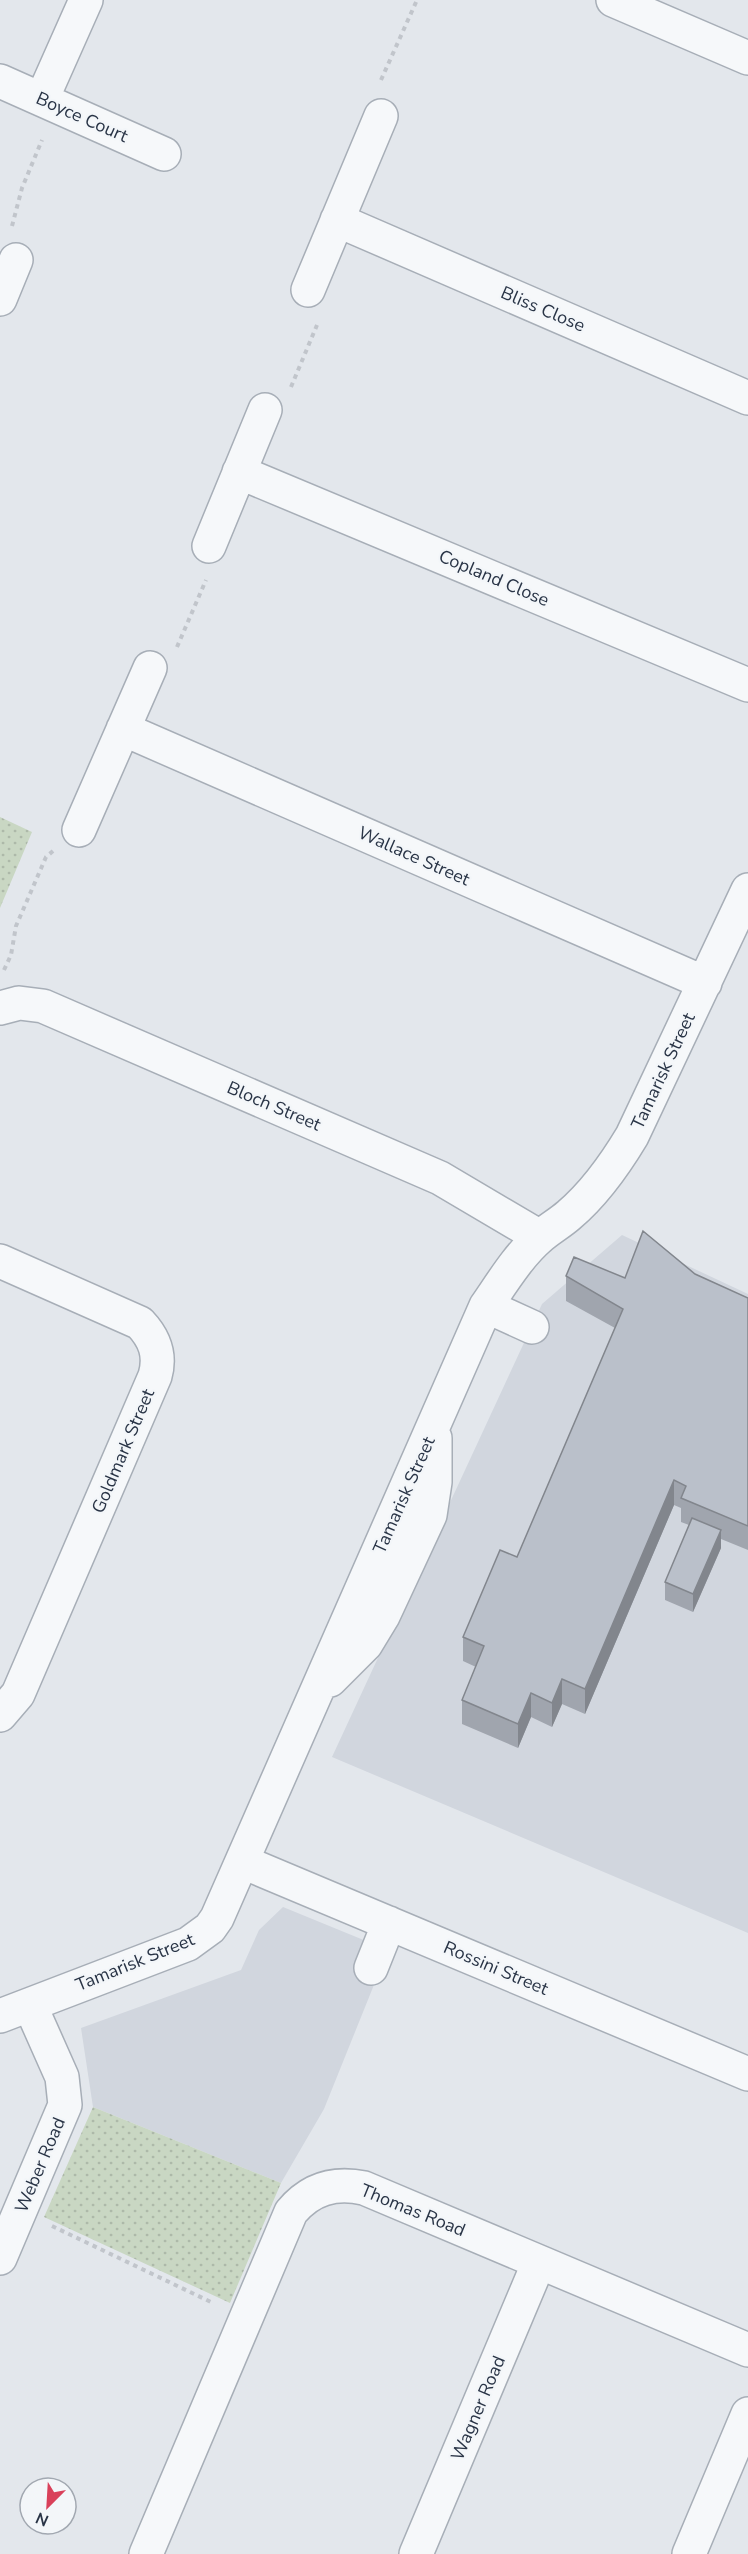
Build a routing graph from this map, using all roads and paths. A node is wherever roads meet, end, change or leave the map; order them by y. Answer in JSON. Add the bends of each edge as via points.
{"nodes":[{"id":1,"x":86,"y":0,"type":"edge"},
{"id":2,"x":417,"y":0,"type":"edge"},
{"id":3,"x":613,"y":0,"type":"edge"},
{"id":4,"x":748,"y":58,"type":"edge"},
{"id":5,"x":0,"y":81,"type":"edge"},
{"id":6,"x":49,"y":103,"type":"junction"},
{"id":7,"x":381,"y":116,"type":"joint"},
{"id":8,"x":164,"y":154,"type":"dead end"},
{"id":9,"x":337,"y":220,"type":"junction"},
{"id":10,"x":16,"y":260,"type":"joint"},
{"id":11,"x":308,"y":290,"type":"joint"},
{"id":12,"x":0,"y":299,"type":"edge"},
{"id":13,"x":748,"y":398,"type":"edge"},
{"id":14,"x":265,"y":410,"type":"joint"},
{"id":15,"x":239,"y":472,"type":"junction"},
{"id":16,"x":208,"y":546,"type":"joint"},
{"id":17,"x":150,"y":668,"type":"joint"},
{"id":18,"x":748,"y":685,"type":"edge"},
{"id":19,"x":123,"y":729,"type":"junction"},
{"id":20,"x":79,"y":830,"type":"joint"},
{"id":21,"x":748,"y":890,"type":"edge"},
{"id":22,"x":0,"y":979,"type":"edge"},
{"id":23,"x":705,"y":983,"type":"junction"},
{"id":24,"x":0,"y":1008,"type":"edge"},
{"id":25,"x":540,"y":1237,"type":"junction"},
{"id":26,"x":0,"y":1261,"type":"edge"},
{"id":27,"x":486,"y":1306,"type":"junction"},
{"id":28,"x":532,"y":1327,"type":"dead end"},
{"id":29,"x":0,"y":1715,"type":"edge"},
{"id":30,"x":243,"y":1862,"type":"junction"},
{"id":31,"x":388,"y":1923,"type":"junction"},
{"id":32,"x":371,"y":1968,"type":"dead end"},
{"id":33,"x":15,"y":2010,"type":"edge"},
{"id":34,"x":748,"y":2074,"type":"edge"},
{"id":35,"x":19,"y":2213,"type":"junction"},
{"id":36,"x":0,"y":2258,"type":"edge"},
{"id":37,"x":539,"y":2262,"type":"junction"},
{"id":38,"x":245,"y":2321,"type":"junction"},
{"id":39,"x":748,"y":2350,"type":"edge"},
{"id":40,"x":748,"y":2414,"type":"edge"},
{"id":41,"x":146,"y":2554,"type":"edge"},
{"id":42,"x":416,"y":2554,"type":"edge"},
{"id":43,"x":689,"y":2554,"type":"edge"}],
"edges":[{"from":1,"to":6,"type":"street"},
{"from":2,"to":7,"type":"path","via":[[379,85]]},
{"from":3,"to":4,"type":"street"},
{"from":5,"to":6,"type":"street","name":"Boyce Court"},
{"from":6,"to":8,"type":"street","name":"Boyce Court"},
{"from":6,"to":10,"type":"path","via":[[9,238]]},
{"from":7,"to":9,"type":"street"},
{"from":9,"to":11,"type":"street"},
{"from":9,"to":13,"type":"street","name":"Bliss Close"},
{"from":10,"to":12,"type":"street"},
{"from":11,"to":14,"type":"path","via":[[322,313],[284,402]]},
{"from":14,"to":15,"type":"street"},
{"from":15,"to":16,"type":"street"},
{"from":15,"to":18,"type":"street","name":"Copland Close"},
{"from":16,"to":17,"type":"path","via":[[214,563],[174,655]]},
{"from":17,"to":19,"type":"street"},
{"from":19,"to":20,"type":"street"},
{"from":19,"to":23,"type":"street","name":"Wallace Street"},
{"from":20,"to":22,"type":"path","via":[[46,857],[16,926],[11,955]]},
{"from":21,"to":23,"type":"street","name":"Tamarisk Street"},
{"from":23,"to":25,"type":"street","name":"Tamarisk Street","via":[[615,1165],[594,1192]]},
{"from":24,"to":25,"type":"street","name":"Bloch Street","via":[[31,1003],[54,1011],[440,1178]]},
{"from":25,"to":27,"type":"street","name":"Tamarisk Street"},
{"from":26,"to":29,"type":"street","name":"Goldmark Street","via":[[140,1323],[156,1345],[158,1366],[18,1694]]},
{"from":27,"to":28,"type":"street"},
{"from":27,"to":30,"type":"street","name":"Tamarisk Street"},
{"from":30,"to":31,"type":"street","name":"Rossini Street"},
{"from":30,"to":33,"type":"street","name":"Tamarisk Street","via":[[217,1918],[200,1937]]},
{"from":31,"to":32,"type":"street"},
{"from":31,"to":34,"type":"street","name":"Rossini Street"},
{"from":33,"to":35,"type":"street","name":"Weber Road","via":[[62,2077],[65,2105]]},
{"from":35,"to":36,"type":"street","name":"Weber Road"},
{"from":35,"to":38,"type":"path"},
{"from":37,"to":38,"type":"street","name":"Thomas Road","via":[[364,2188],[336,2185],[311,2194],[291,2212]]},
{"from":37,"to":39,"type":"street","name":"Thomas Road"},
{"from":37,"to":42,"type":"street","name":"Wagner Road"},
{"from":38,"to":41,"type":"street","name":"Thomas Road"},
{"from":40,"to":43,"type":"street"}]}
